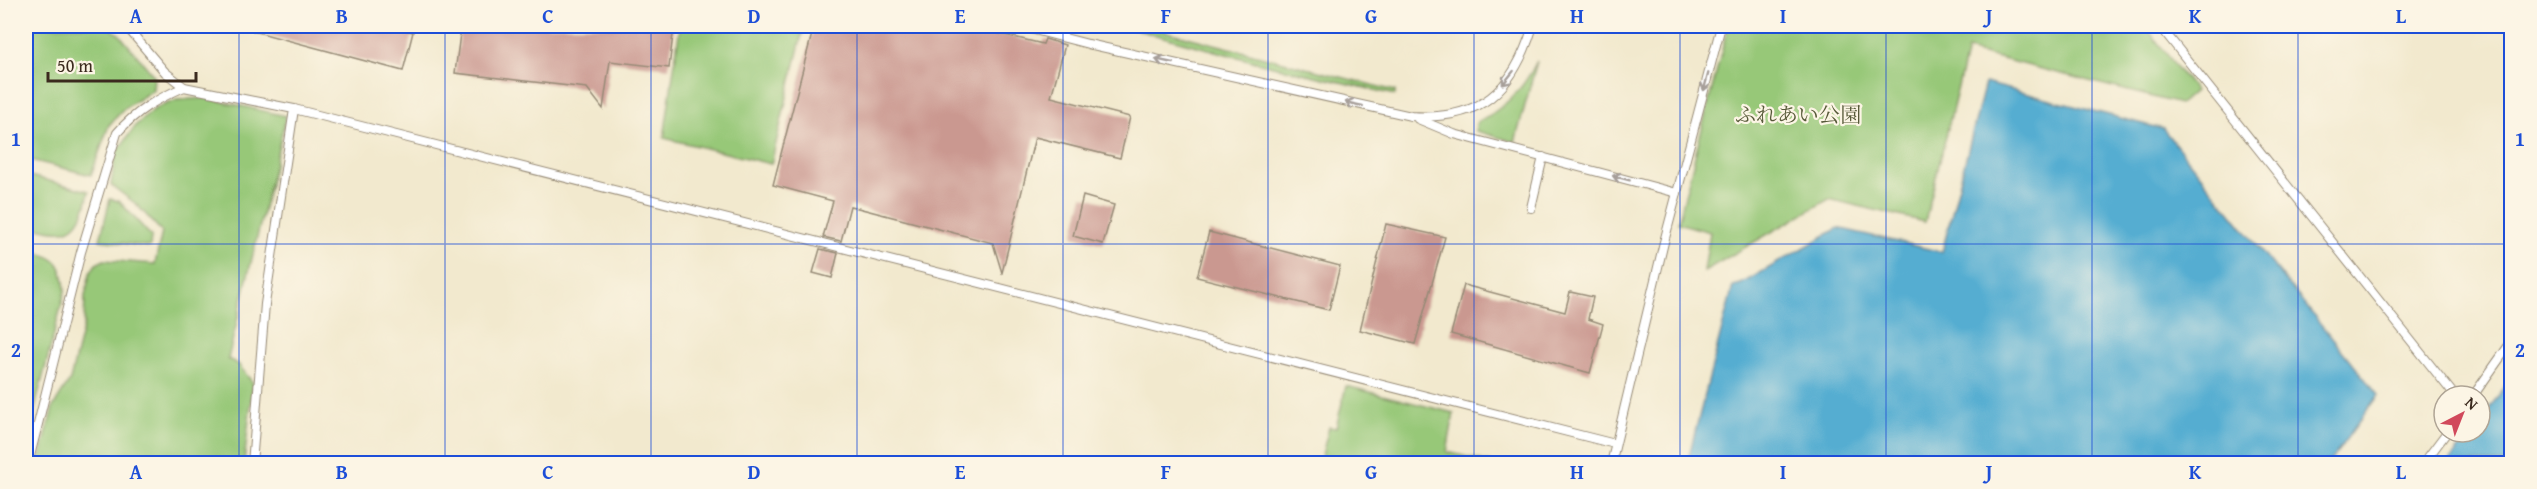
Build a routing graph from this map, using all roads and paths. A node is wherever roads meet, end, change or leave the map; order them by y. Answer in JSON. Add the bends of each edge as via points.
{"nodes":[{"id":1,"x":126,"y":26,"type":"edge"},
{"id":2,"x":1019,"y":26,"type":"edge"},
{"id":3,"x":1533,"y":26,"type":"edge"},
{"id":4,"x":1721,"y":26,"type":"edge"},
{"id":5,"x":2160,"y":26,"type":"edge"},
{"id":6,"x":184,"y":87,"type":"junction"},
{"id":7,"x":294,"y":109,"type":"junction"},
{"id":8,"x":1411,"y":116,"type":"junction"},
{"id":9,"x":1544,"y":158,"type":"junction"},
{"id":10,"x":1677,"y":193,"type":"junction"},
{"id":11,"x":1530,"y":208,"type":"dead end"},
{"id":12,"x":2511,"y":341,"type":"edge"},
{"id":13,"x":2445,"y":384,"type":"edge"},
{"id":14,"x":2481,"y":384,"type":"edge"},
{"id":15,"x":1615,"y":444,"type":"junction"},
{"id":16,"x":2438,"y":444,"type":"edge"},
{"id":17,"x":28,"y":464,"type":"edge"},
{"id":18,"x":252,"y":464,"type":"edge"},
{"id":19,"x":1611,"y":464,"type":"edge"},
{"id":20,"x":2423,"y":464,"type":"edge"}],
"edges":[{"from":1,"to":6,"type":"lane","via":[[165,72]]},
{"from":8,"to":2,"type":"lane","one_way":true},
{"from":3,"to":8,"type":"lane","one_way":true,"via":[[1515,70],[1491,97],[1457,115]]},
{"from":4,"to":10,"type":"lane","one_way":true},
{"from":5,"to":13,"type":"lane"},
{"from":6,"to":7,"type":"lane"},
{"from":6,"to":17,"type":"lane","via":[[140,111],[114,140],[81,252]]},
{"from":7,"to":15,"type":"lane"},
{"from":7,"to":18,"type":"lane","via":[[265,304]]},
{"from":8,"to":9,"type":"lane","via":[[1454,134]]},
{"from":10,"to":9,"type":"lane","one_way":true},
{"from":9,"to":11,"type":"lane"},
{"from":10,"to":15,"type":"lane"},
{"from":12,"to":14,"type":"lane"},
{"from":15,"to":19,"type":"lane"},
{"from":16,"to":20,"type":"lane"}]}
